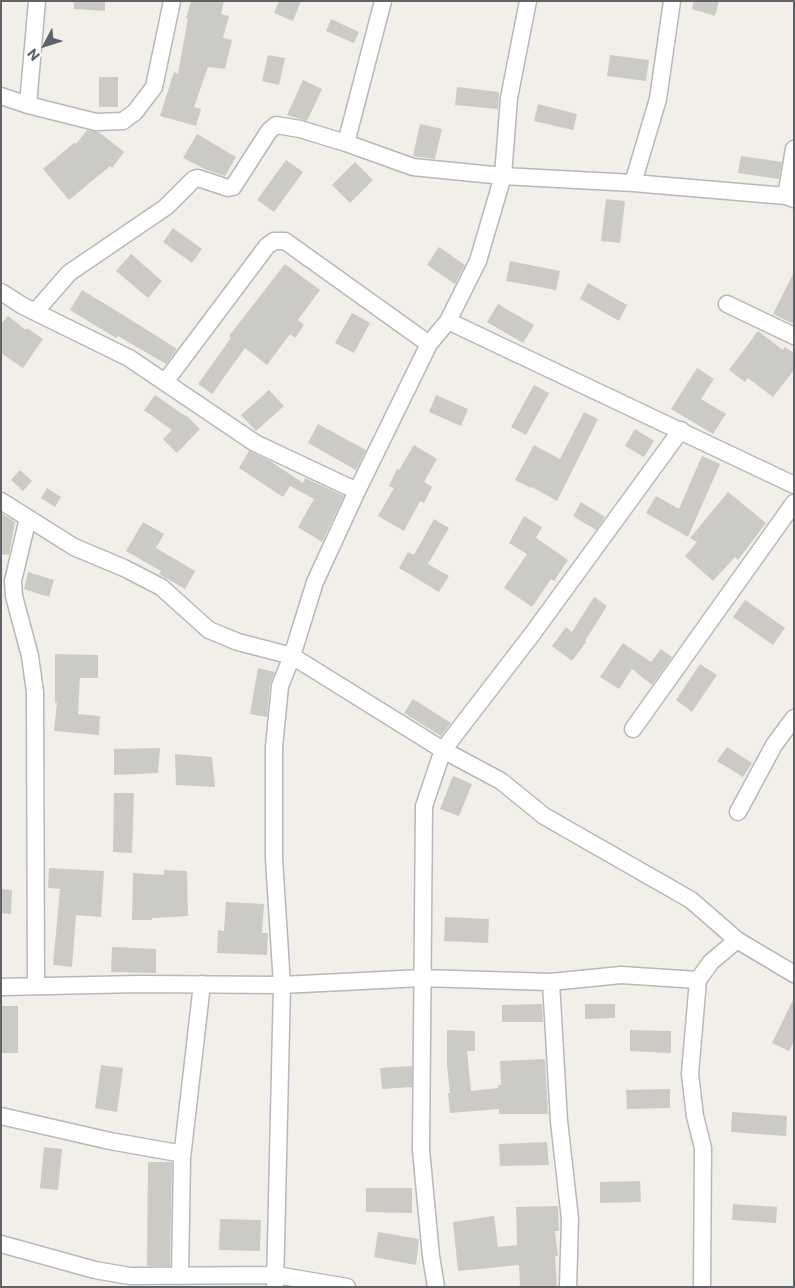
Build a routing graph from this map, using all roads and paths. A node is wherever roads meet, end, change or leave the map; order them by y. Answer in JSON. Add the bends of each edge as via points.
{"nodes":[{"id":1,"x":37,"y":1,"type":"edge"},
{"id":2,"x":172,"y":1,"type":"edge"},
{"id":3,"x":384,"y":1,"type":"edge"},
{"id":4,"x":528,"y":1,"type":"edge"},
{"id":5,"x":672,"y":1,"type":"edge"},
{"id":6,"x":1,"y":96,"type":"edge"},
{"id":7,"x":28,"y":105,"type":"junction"},
{"id":8,"x":346,"y":143,"type":"junction"},
{"id":9,"x":794,"y":149,"type":"edge"},
{"id":10,"x":503,"y":176,"type":"junction"},
{"id":11,"x":633,"y":183,"type":"junction"},
{"id":12,"x":790,"y":197,"type":"edge"},
{"id":13,"x":1,"y":292,"type":"edge"},
{"id":14,"x":728,"y":304,"type":"dead end"},
{"id":15,"x":35,"y":312,"type":"junction"},
{"id":16,"x":448,"y":321,"type":"junction"},
{"id":17,"x":794,"y":336,"type":"edge"},
{"id":18,"x":429,"y":344,"type":"junction"},
{"id":19,"x":165,"y":382,"type":"junction"},
{"id":20,"x":681,"y":430,"type":"junction"},
{"id":21,"x":794,"y":485,"type":"edge"},
{"id":22,"x":356,"y":491,"type":"junction"},
{"id":23,"x":1,"y":501,"type":"edge"},
{"id":24,"x":794,"y":503,"type":"edge"},
{"id":25,"x":28,"y":518,"type":"junction"},
{"id":26,"x":292,"y":656,"type":"junction"},
{"id":27,"x":794,"y":718,"type":"edge"},
{"id":28,"x":632,"y":729,"type":"dead end"},
{"id":29,"x":442,"y":750,"type":"junction"},
{"id":30,"x":738,"y":812,"type":"dead end"},
{"id":31,"x":737,"y":940,"type":"junction"},
{"id":32,"x":794,"y":974,"type":"edge"},
{"id":33,"x":422,"y":978,"type":"junction"},
{"id":34,"x":698,"y":980,"type":"junction"},
{"id":35,"x":551,"y":982,"type":"junction"},
{"id":36,"x":202,"y":984,"type":"junction"},
{"id":37,"x":282,"y":985,"type":"junction"},
{"id":38,"x":36,"y":986,"type":"junction"},
{"id":39,"x":1,"y":987,"type":"edge"},
{"id":40,"x":1,"y":1116,"type":"edge"},
{"id":41,"x":182,"y":1158,"type":"junction"},
{"id":42,"x":1,"y":1244,"type":"edge"},
{"id":43,"x":180,"y":1276,"type":"junction"},
{"id":44,"x":275,"y":1281,"type":"edge"},
{"id":45,"x":347,"y":1287,"type":"edge"},
{"id":46,"x":436,"y":1287,"type":"edge"},
{"id":47,"x":568,"y":1287,"type":"edge"},
{"id":48,"x":702,"y":1287,"type":"edge"}],
"edges":[{"from":1,"to":7,"type":"street"},
{"from":2,"to":7,"type":"street","via":[[154,87],[135,112],[123,121],[96,122]]},
{"from":3,"to":8,"type":"street"},
{"from":4,"to":10,"type":"street","via":[[509,98]]},
{"from":5,"to":11,"type":"street","via":[[658,99]]},
{"from":6,"to":7,"type":"street"},
{"from":8,"to":10,"type":"street","via":[[412,167]]},
{"from":8,"to":15,"type":"street","via":[[276,125],[232,187],[194,179],[166,208],[69,273]]},
{"from":9,"to":12,"type":"street"},
{"from":10,"to":11,"type":"street"},
{"from":10,"to":16,"type":"street","via":[[478,261]]},
{"from":11,"to":12,"type":"street"},
{"from":13,"to":15,"type":"street"},
{"from":14,"to":17,"type":"street"},
{"from":15,"to":19,"type":"street","via":[[129,358]]},
{"from":16,"to":18,"type":"street"},
{"from":16,"to":20,"type":"street"},
{"from":18,"to":19,"type":"street","via":[[285,241],[274,241]]},
{"from":18,"to":22,"type":"street"},
{"from":19,"to":22,"type":"street","via":[[255,443]]},
{"from":20,"to":21,"type":"street"},
{"from":20,"to":29,"type":"street"},
{"from":22,"to":26,"type":"street","via":[[315,582]]},
{"from":23,"to":25,"type":"street"},
{"from":24,"to":28,"type":"street"},
{"from":25,"to":26,"type":"street","via":[[74,547],[161,587],[209,630],[238,642]]},
{"from":25,"to":38,"type":"street","via":[[13,581],[35,692]]},
{"from":26,"to":29,"type":"street"},
{"from":26,"to":37,"type":"street","via":[[280,686],[274,747],[274,859]]},
{"from":27,"to":30,"type":"street","via":[[774,745]]},
{"from":29,"to":31,"type":"street","via":[[501,781],[544,816],[691,900]]},
{"from":29,"to":33,"type":"street","via":[[424,806]]},
{"from":31,"to":32,"type":"street"},
{"from":31,"to":34,"type":"street","via":[[712,962]]},
{"from":33,"to":35,"type":"street"},
{"from":33,"to":37,"type":"street"},
{"from":33,"to":46,"type":"street","via":[[421,1150]]},
{"from":34,"to":35,"type":"street","via":[[621,975]]},
{"from":34,"to":48,"type":"street","via":[[690,1074],[703,1148]]},
{"from":35,"to":47,"type":"street","via":[[559,1121],[570,1219]]},
{"from":36,"to":37,"type":"street"},
{"from":36,"to":38,"type":"street"},
{"from":36,"to":41,"type":"street"},
{"from":37,"to":44,"type":"street"},
{"from":38,"to":39,"type":"street"},
{"from":40,"to":41,"type":"street","via":[[178,1153]]},
{"from":41,"to":43,"type":"street"},
{"from":42,"to":43,"type":"street","via":[[95,1270],[130,1276]]},
{"from":43,"to":44,"type":"street"},
{"from":44,"to":45,"type":"street"}]}
